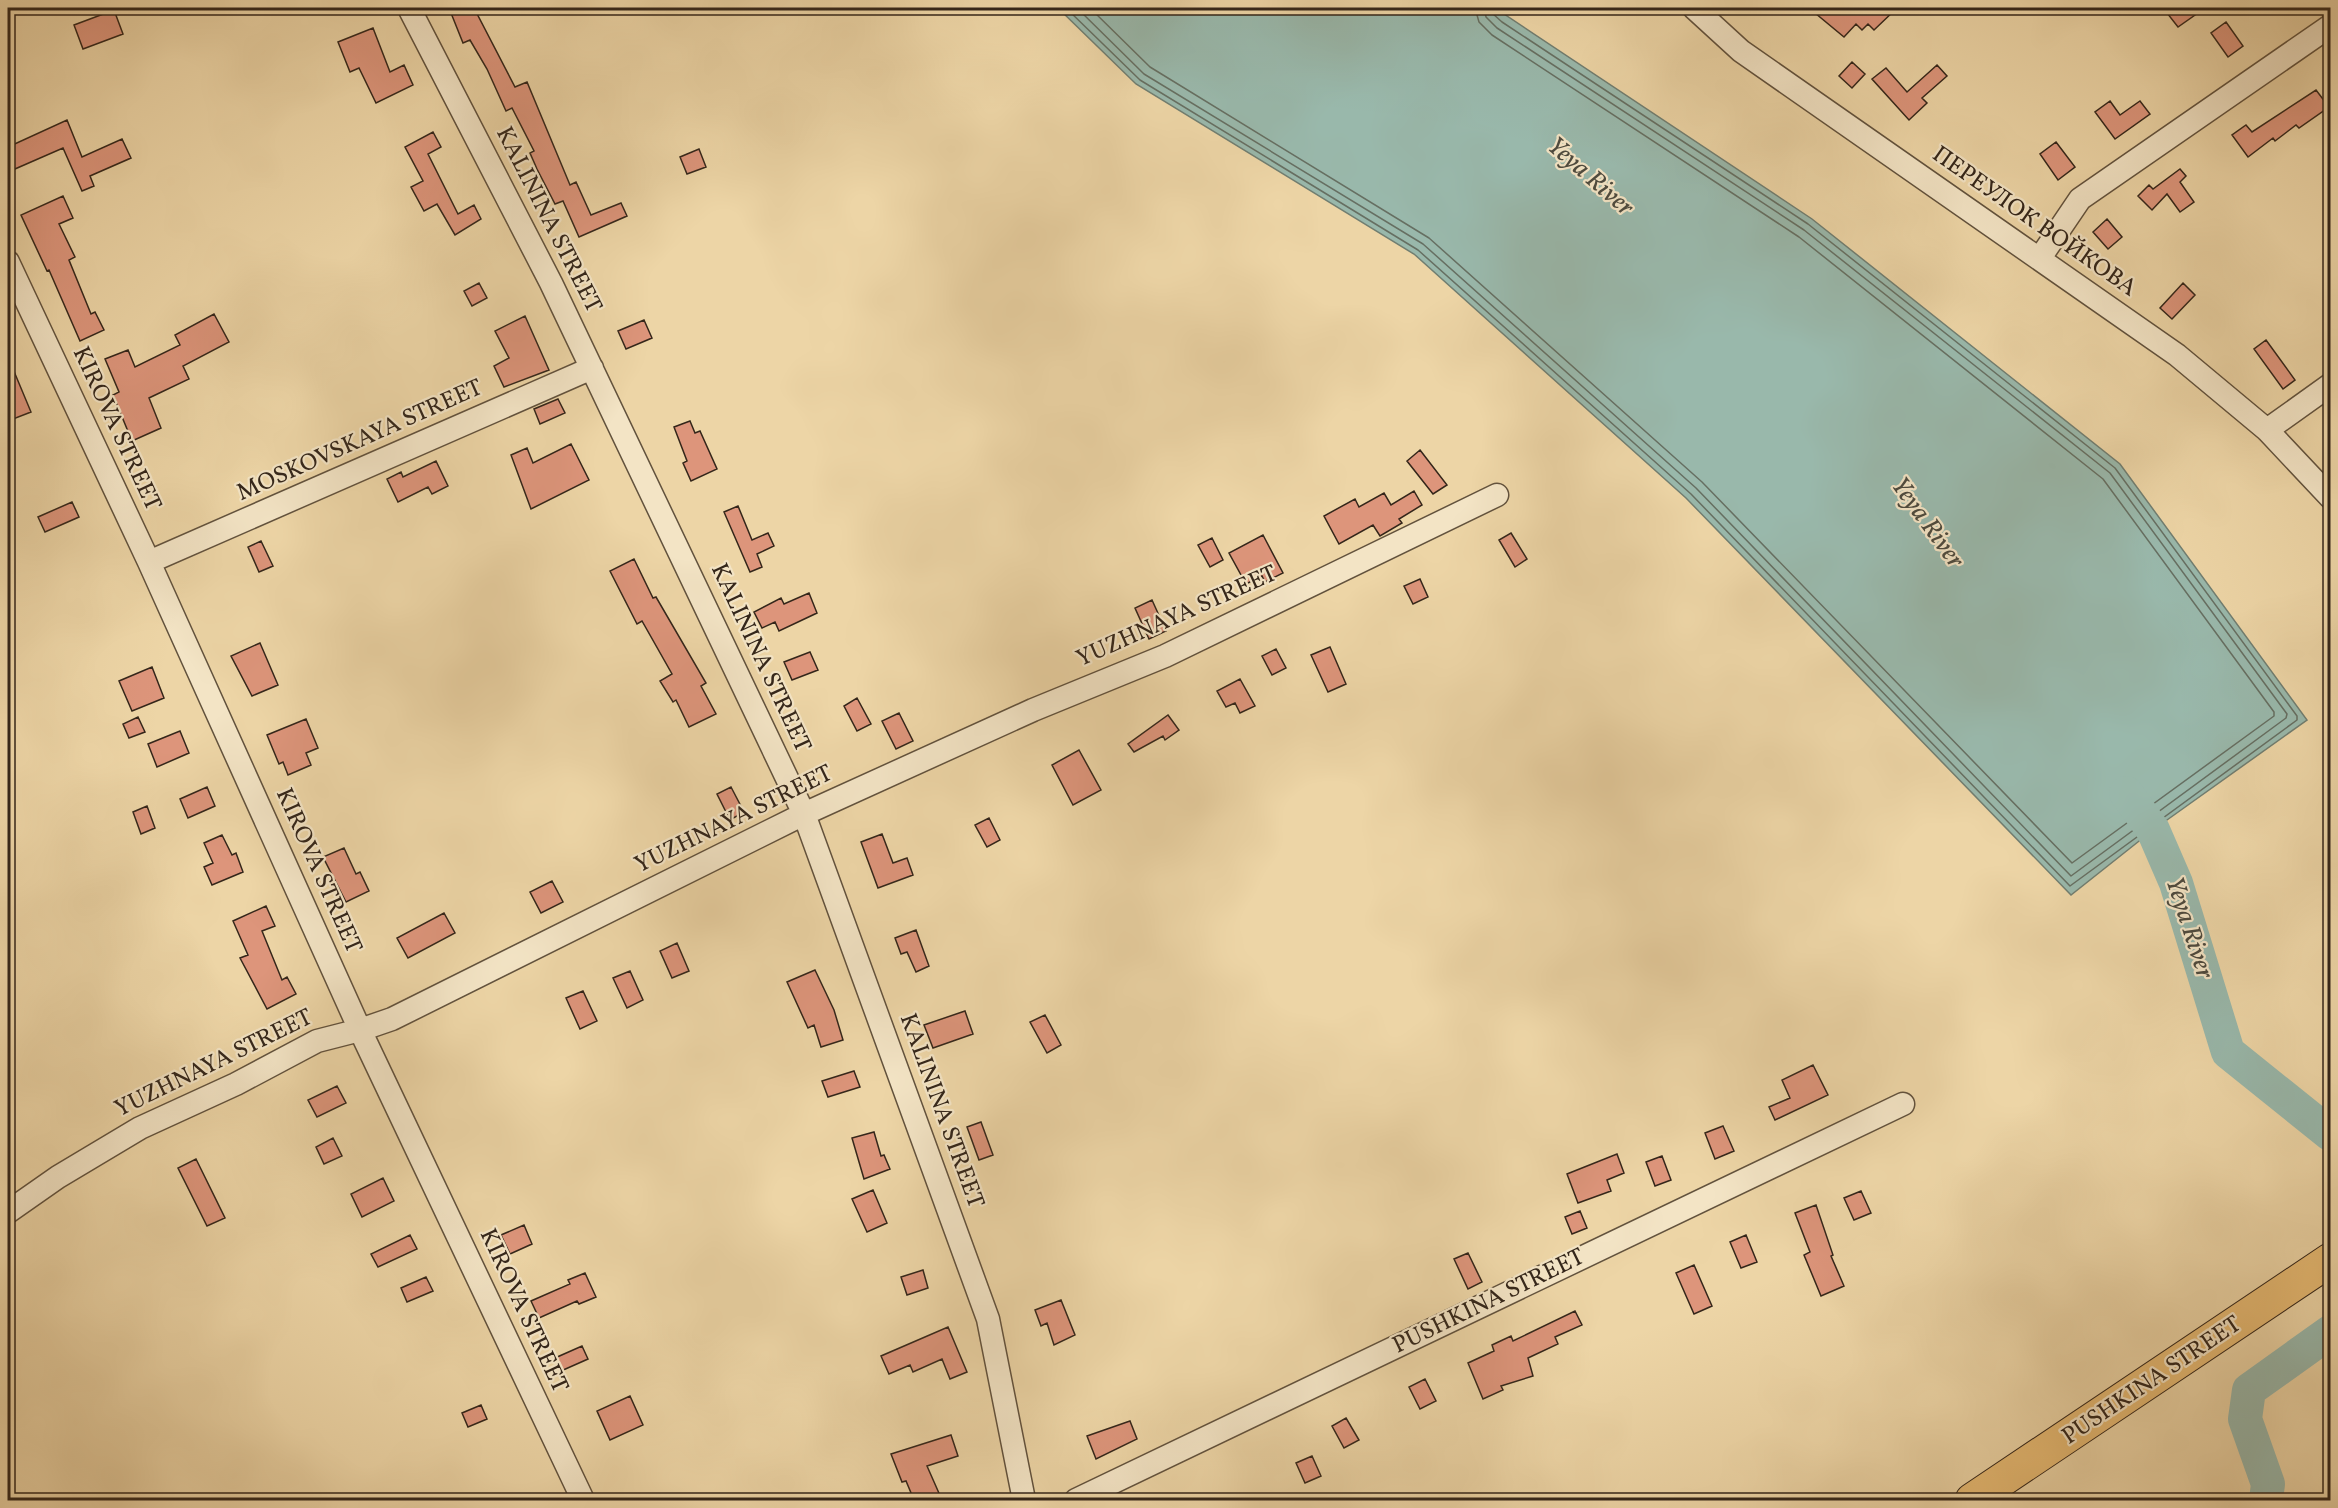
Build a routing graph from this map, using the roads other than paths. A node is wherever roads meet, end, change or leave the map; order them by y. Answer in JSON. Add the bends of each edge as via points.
{"nodes":[{"id":1,"x":409,"y":8,"type":"edge"},
{"id":2,"x":1694,"y":8,"type":"edge"},
{"id":3,"x":2331,"y":26,"type":"edge"},
{"id":4,"x":2040,"y":258,"type":"junction"},
{"id":5,"x":8,"y":262,"type":"edge"},
{"id":6,"x":592,"y":368,"type":"junction"},
{"id":7,"x":2331,"y":385,"type":"edge"},
{"id":8,"x":2267,"y":430,"type":"junction"},
{"id":9,"x":1497,"y":495,"type":"dead end"},
{"id":10,"x":2331,"y":497,"type":"edge"},
{"id":11,"x":149,"y":562,"type":"junction"},
{"id":12,"x":804,"y":814,"type":"junction"},
{"id":13,"x":360,"y":1030,"type":"junction"},
{"id":14,"x":1903,"y":1104,"type":"dead end"},
{"id":15,"x":8,"y":1212,"type":"edge"},
{"id":16,"x":2326,"y":1263,"type":"edge"},
{"id":17,"x":583,"y":1500,"type":"edge"},
{"id":18,"x":1024,"y":1500,"type":"edge"},
{"id":19,"x":1076,"y":1500,"type":"edge"},
{"id":20,"x":1972,"y":1500,"type":"edge"}],
"edges":[{"from":1,"to":6,"type":"street","name":"KALININA STREET"},
{"from":2,"to":4,"type":"street","name":"ПЕРЕУЛОК ВОЙКОВА","via":[[1741,51]]},
{"from":3,"to":4,"type":"street","via":[[2080,199]]},
{"from":4,"to":8,"type":"street","name":"ПЕРЕУЛОК ВОЙКОВА","via":[[2177,356]]},
{"from":5,"to":11,"type":"street","name":"KIROVA STREET"},
{"from":6,"to":11,"type":"street","name":"MOSKOVSKAYA STREET"},
{"from":6,"to":12,"type":"street","name":"KALININA STREET"},
{"from":7,"to":8,"type":"street"},
{"from":8,"to":10,"type":"street","name":"ПЕРЕУЛОК ВОЙКОВА"},
{"from":9,"to":12,"type":"street","name":"YUZHNAYA STREET","via":[[1165,656],[1033,710]]},
{"from":11,"to":13,"type":"street","name":"KIROVA STREET"},
{"from":12,"to":13,"type":"street","name":"YUZHNAYA STREET","via":[[392,1019]]},
{"from":12,"to":18,"type":"street","name":"KALININA STREET","via":[[988,1319]]},
{"from":13,"to":15,"type":"street","name":"YUZHNAYA STREET","via":[[317,1041],[140,1128]]},
{"from":13,"to":17,"type":"street","name":"KIROVA STREET"},
{"from":14,"to":19,"type":"street","name":"PUSHKINA STREET"},
{"from":16,"to":20,"type":"main road","name":"PUSHKINA STREET"}]}
